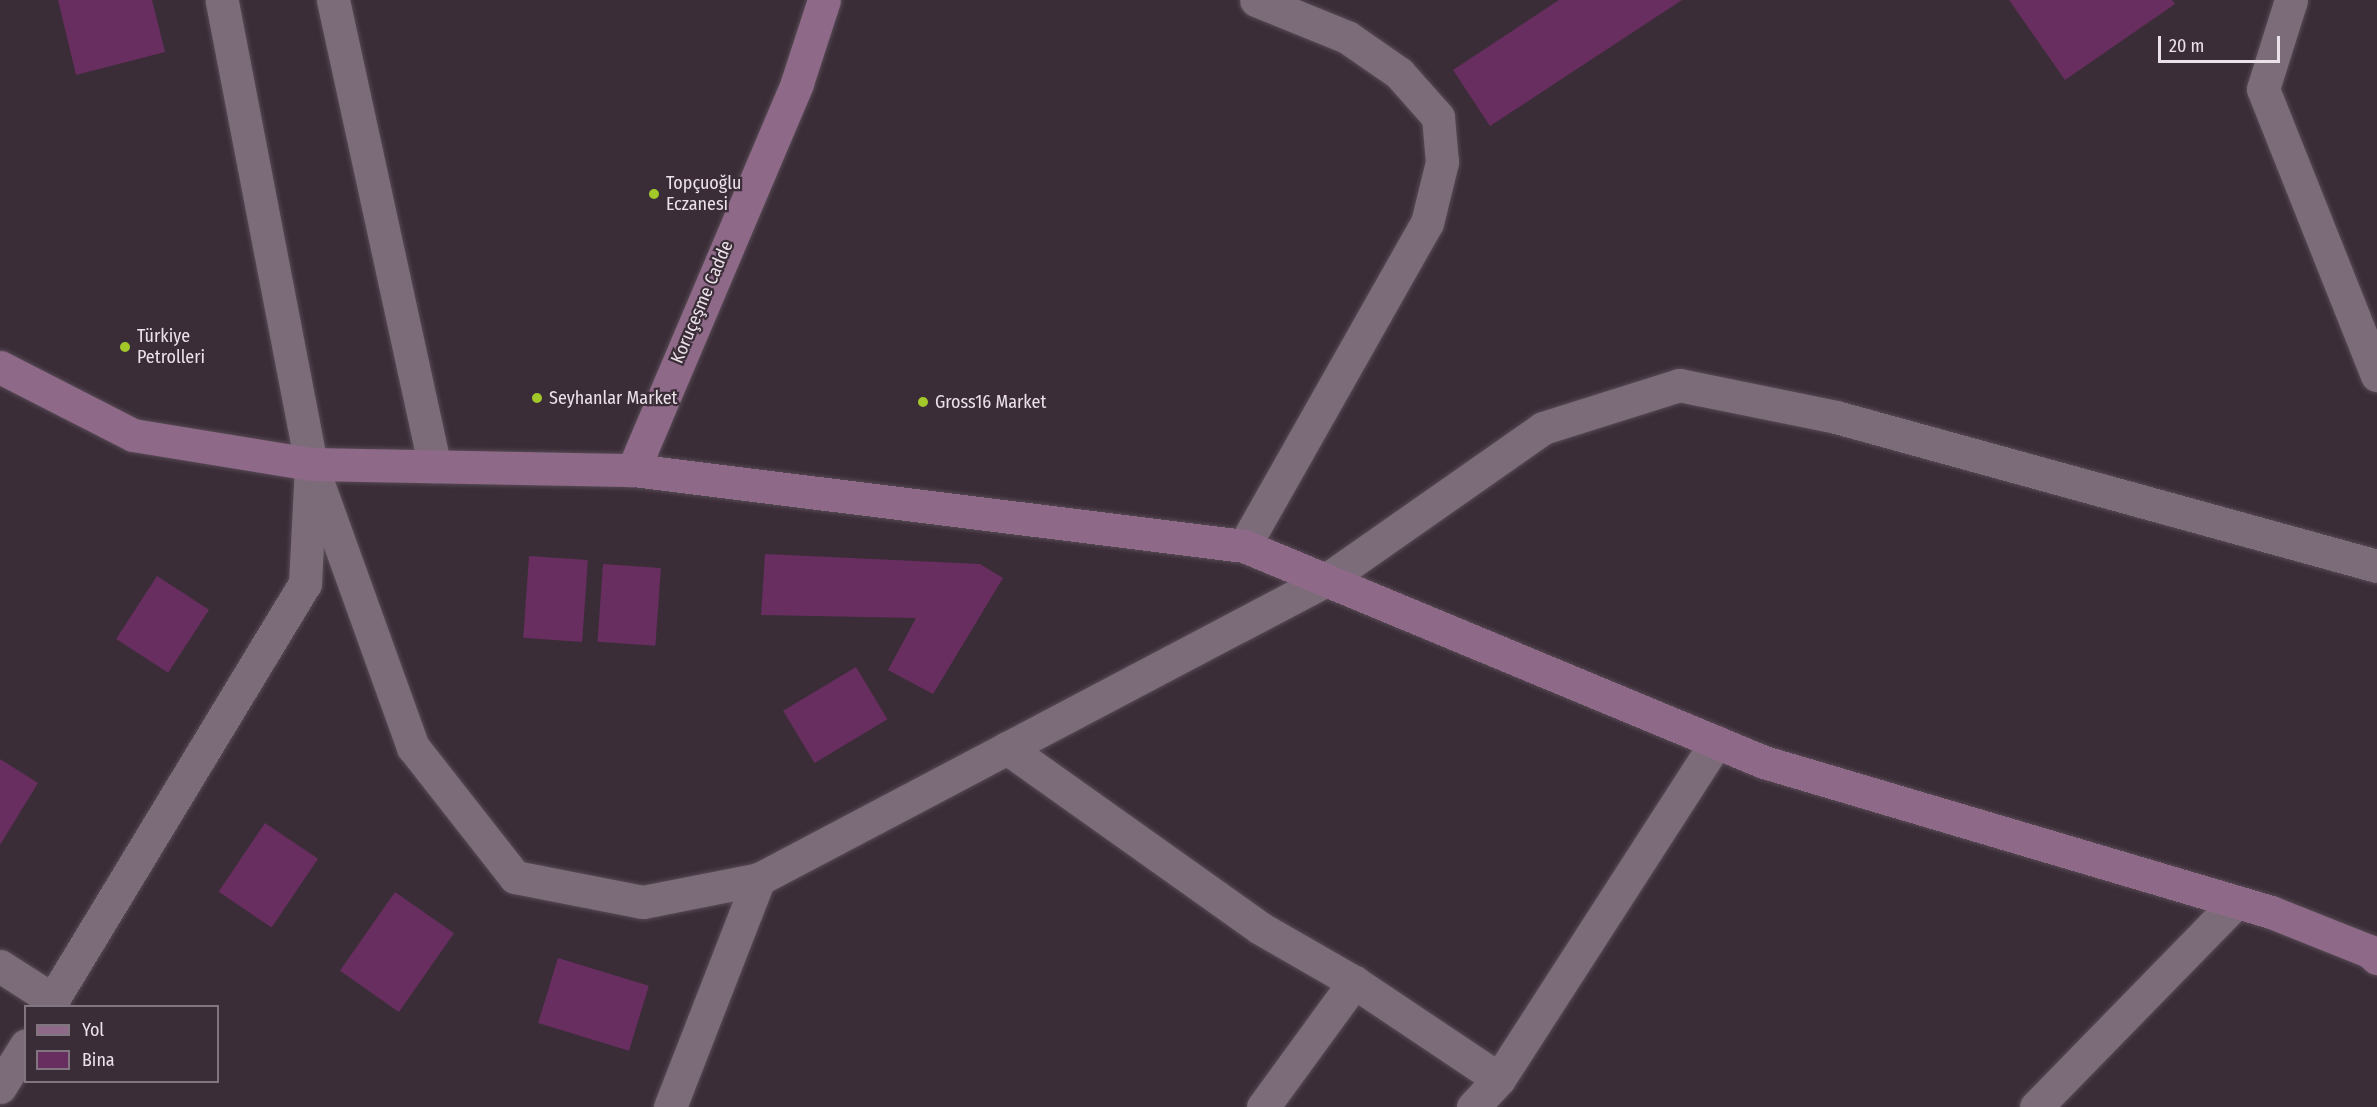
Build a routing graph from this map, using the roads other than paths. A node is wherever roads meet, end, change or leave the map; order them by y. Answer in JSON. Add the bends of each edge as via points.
{"nodes":[{"id":1,"x":222,"y":0,"type":"edge"},
{"id":2,"x":333,"y":0,"type":"edge"},
{"id":3,"x":824,"y":0,"type":"edge"},
{"id":4,"x":1256,"y":0,"type":"edge"},
{"id":5,"x":2290,"y":0,"type":"edge"},
{"id":6,"x":0,"y":367,"type":"edge"},
{"id":7,"x":2377,"y":375,"type":"edge"},
{"id":8,"x":311,"y":464,"type":"junction"},
{"id":9,"x":435,"y":466,"type":"junction"},
{"id":10,"x":633,"y":470,"type":"junction"},
{"id":11,"x":1244,"y":546,"type":"junction"},
{"id":12,"x":2377,"y":566,"type":"edge"},
{"id":13,"x":1326,"y":580,"type":"junction"},
{"id":14,"x":1716,"y":742,"type":"junction"},
{"id":15,"x":1007,"y":748,"type":"junction"},
{"id":16,"x":759,"y":879,"type":"junction"},
{"id":17,"x":2236,"y":902,"type":"junction"},
{"id":18,"x":2374,"y":953,"type":"edge"},
{"id":19,"x":0,"y":966,"type":"edge"},
{"id":20,"x":1354,"y":982,"type":"junction"},
{"id":21,"x":51,"y":1003,"type":"edge"},
{"id":22,"x":24,"y":1048,"type":"edge"},
{"id":23,"x":1499,"y":1079,"type":"junction"},
{"id":24,"x":0,"y":1087,"type":"edge"},
{"id":25,"x":673,"y":1106,"type":"edge"},
{"id":26,"x":1263,"y":1107,"type":"edge"},
{"id":27,"x":1473,"y":1107,"type":"edge"},
{"id":28,"x":2036,"y":1107,"type":"edge"}],
"edges":[{"from":1,"to":8,"type":"street"},
{"from":2,"to":9,"type":"street"},
{"from":3,"to":10,"type":"street","name":"Koruçeşme Cadde","via":[[797,83]]},
{"from":4,"to":11,"type":"street","via":[[1347,38],[1399,72],[1438,117],[1442,162],[1426,223]]},
{"from":5,"to":7,"type":"street","via":[[2263,89]]},
{"from":6,"to":8,"type":"street","via":[[133,435]]},
{"from":8,"to":9,"type":"street"},
{"from":8,"to":16,"type":"street","via":[[413,747],[515,877],[644,902]]},
{"from":8,"to":21,"type":"street","via":[[305,584]]},
{"from":9,"to":10,"type":"street"},
{"from":10,"to":11,"type":"street"},
{"from":11,"to":13,"type":"street"},
{"from":12,"to":13,"type":"street","via":[[1836,417],[1679,385],[1543,428]]},
{"from":13,"to":14,"type":"street"},
{"from":13,"to":15,"type":"street"},
{"from":14,"to":17,"type":"street","via":[[1764,762]]},
{"from":14,"to":23,"type":"street"},
{"from":15,"to":16,"type":"street"},
{"from":15,"to":20,"type":"street","via":[[1260,928]]},
{"from":16,"to":25,"type":"street"},
{"from":17,"to":18,"type":"street"},
{"from":17,"to":28,"type":"street"},
{"from":19,"to":21,"type":"street"},
{"from":20,"to":23,"type":"street"},
{"from":20,"to":26,"type":"street"},
{"from":22,"to":24,"type":"street"},
{"from":23,"to":27,"type":"street"}]}
